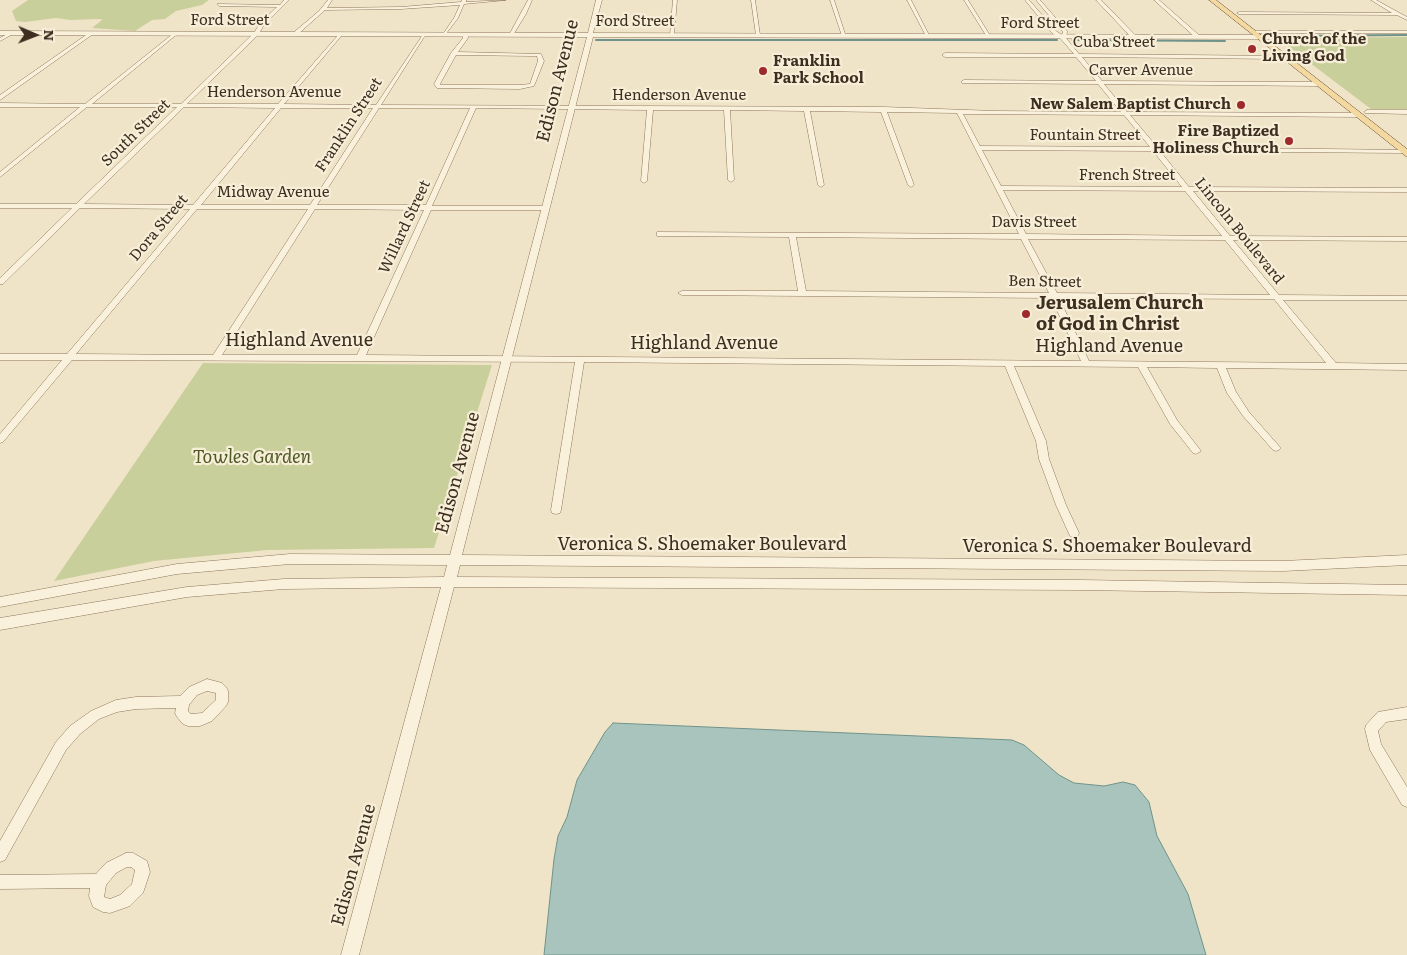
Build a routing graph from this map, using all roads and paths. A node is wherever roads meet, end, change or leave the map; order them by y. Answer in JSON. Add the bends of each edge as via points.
{"nodes":[{"id":1,"x":287,"y":0,"type":"edge"},
{"id":2,"x":330,"y":0,"type":"edge"},
{"id":3,"x":397,"y":0,"type":"edge"},
{"id":4,"x":504,"y":0,"type":"edge"},
{"id":5,"x":530,"y":0,"type":"edge"},
{"id":6,"x":598,"y":0,"type":"edge"},
{"id":7,"x":675,"y":0,"type":"edge"},
{"id":8,"x":753,"y":0,"type":"edge"},
{"id":9,"x":832,"y":0,"type":"edge"},
{"id":10,"x":909,"y":0,"type":"edge"},
{"id":11,"x":966,"y":0,"type":"edge"},
{"id":12,"x":1027,"y":0,"type":"edge"},
{"id":13,"x":1038,"y":0,"type":"edge"},
{"id":14,"x":1098,"y":0,"type":"edge"},
{"id":15,"x":1156,"y":0,"type":"edge"},
{"id":16,"x":1212,"y":0,"type":"edge"},
{"id":17,"x":1222,"y":0,"type":"edge"},
{"id":18,"x":1373,"y":0,"type":"edge"},
{"id":19,"x":463,"y":2,"type":"edge"},
{"id":20,"x":219,"y":5,"type":"dead end"},
{"id":21,"x":281,"y":6,"type":"junction"},
{"id":22,"x":392,"y":8,"type":"junction"},
{"id":23,"x":324,"y":9,"type":"junction"},
{"id":24,"x":1240,"y":13,"type":"junction"},
{"id":25,"x":1398,"y":14,"type":"junction"},
{"id":26,"x":1407,"y":19,"type":"edge"},
{"id":27,"x":1407,"y":32,"type":"edge"},
{"id":28,"x":0,"y":34,"type":"edge"},
{"id":29,"x":11,"y":34,"type":"junction"},
{"id":30,"x":91,"y":34,"type":"junction"},
{"id":31,"x":174,"y":34,"type":"junction"},
{"id":32,"x":256,"y":34,"type":"junction"},
{"id":33,"x":295,"y":34,"type":"junction"},
{"id":34,"x":340,"y":34,"type":"junction"},
{"id":35,"x":424,"y":34,"type":"junction"},
{"id":36,"x":445,"y":34,"type":"junction"},
{"id":37,"x":465,"y":34,"type":"junction"},
{"id":38,"x":511,"y":34,"type":"junction"},
{"id":39,"x":589,"y":35,"type":"junction"},
{"id":40,"x":672,"y":35,"type":"junction"},
{"id":41,"x":1261,"y":35,"type":"junction"},
{"id":42,"x":758,"y":36,"type":"junction"},
{"id":43,"x":844,"y":36,"type":"junction"},
{"id":44,"x":928,"y":36,"type":"junction"},
{"id":45,"x":989,"y":36,"type":"junction"},
{"id":46,"x":1063,"y":37,"type":"junction"},
{"id":47,"x":1134,"y":37,"type":"junction"},
{"id":48,"x":1198,"y":37,"type":"junction"},
{"id":49,"x":0,"y":40,"type":"edge"},
{"id":50,"x":454,"y":53,"type":"junction"},
{"id":51,"x":945,"y":55,"type":"dead end"},
{"id":52,"x":1078,"y":56,"type":"junction"},
{"id":53,"x":1284,"y":57,"type":"junction"},
{"id":54,"x":964,"y":82,"type":"dead end"},
{"id":55,"x":1099,"y":83,"type":"junction"},
{"id":56,"x":1318,"y":84,"type":"junction"},
{"id":57,"x":0,"y":98,"type":"edge"},
{"id":58,"x":0,"y":105,"type":"edge"},
{"id":59,"x":86,"y":105,"type":"junction"},
{"id":60,"x":182,"y":106,"type":"junction"},
{"id":61,"x":280,"y":106,"type":"junction"},
{"id":62,"x":378,"y":106,"type":"junction"},
{"id":63,"x":474,"y":106,"type":"junction"},
{"id":64,"x":571,"y":107,"type":"junction"},
{"id":65,"x":650,"y":108,"type":"junction"},
{"id":66,"x":727,"y":109,"type":"junction"},
{"id":67,"x":807,"y":109,"type":"junction"},
{"id":68,"x":883,"y":109,"type":"junction"},
{"id":69,"x":959,"y":112,"type":"junction"},
{"id":70,"x":1407,"y":112,"type":"edge"},
{"id":71,"x":1363,"y":113,"type":"junction"},
{"id":72,"x":1125,"y":114,"type":"junction"},
{"id":73,"x":977,"y":148,"type":"junction"},
{"id":74,"x":1154,"y":149,"type":"junction"},
{"id":75,"x":1406,"y":149,"type":"edge"},
{"id":76,"x":0,"y":175,"type":"edge"},
{"id":77,"x":732,"y":180,"type":"dead end"},
{"id":78,"x":644,"y":181,"type":"dead end"},
{"id":79,"x":911,"y":185,"type":"dead end"},
{"id":80,"x":821,"y":186,"type":"dead end"},
{"id":81,"x":998,"y":188,"type":"junction"},
{"id":82,"x":1187,"y":189,"type":"junction"},
{"id":83,"x":1407,"y":190,"type":"edge"},
{"id":84,"x":0,"y":206,"type":"edge"},
{"id":85,"x":78,"y":206,"type":"junction"},
{"id":86,"x":196,"y":206,"type":"junction"},
{"id":87,"x":313,"y":207,"type":"junction"},
{"id":88,"x":428,"y":207,"type":"junction"},
{"id":89,"x":546,"y":208,"type":"junction"},
{"id":90,"x":660,"y":234,"type":"dead end"},
{"id":91,"x":792,"y":235,"type":"junction"},
{"id":92,"x":1024,"y":236,"type":"junction"},
{"id":93,"x":1226,"y":238,"type":"junction"},
{"id":94,"x":1407,"y":239,"type":"edge"},
{"id":95,"x":0,"y":282,"type":"edge"},
{"id":96,"x":682,"y":293,"type":"dead end"},
{"id":97,"x":802,"y":293,"type":"junction"},
{"id":98,"x":1054,"y":296,"type":"junction"},
{"id":99,"x":1275,"y":297,"type":"junction"},
{"id":100,"x":1407,"y":298,"type":"edge"},
{"id":101,"x":0,"y":357,"type":"edge"},
{"id":102,"x":68,"y":357,"type":"junction"},
{"id":103,"x":216,"y":357,"type":"junction"},
{"id":104,"x":360,"y":358,"type":"junction"},
{"id":105,"x":508,"y":359,"type":"junction"},
{"id":106,"x":580,"y":359,"type":"junction"},
{"id":107,"x":1008,"y":363,"type":"junction"},
{"id":108,"x":1086,"y":363,"type":"junction"},
{"id":109,"x":1141,"y":364,"type":"junction"},
{"id":110,"x":1220,"y":365,"type":"junction"},
{"id":111,"x":1333,"y":366,"type":"junction"},
{"id":112,"x":1407,"y":367,"type":"edge"},
{"id":113,"x":0,"y":440,"type":"edge"},
{"id":114,"x":1276,"y":448,"type":"dead end"},
{"id":115,"x":1196,"y":451,"type":"dead end"},
{"id":116,"x":556,"y":510,"type":"dead end"},
{"id":117,"x":1074,"y":533,"type":"dead end"},
{"id":118,"x":1407,"y":560,"type":"edge"},
{"id":119,"x":454,"y":561,"type":"junction"},
{"id":120,"x":448,"y":582,"type":"junction"},
{"id":121,"x":1407,"y":590,"type":"edge"},
{"id":122,"x":0,"y":602,"type":"edge"},
{"id":123,"x":0,"y":624,"type":"edge"},
{"id":124,"x":184,"y":702,"type":"dead end"},
{"id":125,"x":1407,"y":713,"type":"edge"},
{"id":126,"x":1407,"y":800,"type":"edge"},
{"id":127,"x":0,"y":855,"type":"edge"},
{"id":128,"x":99,"y":881,"type":"dead end"},
{"id":129,"x":0,"y":882,"type":"edge"},
{"id":130,"x":350,"y":955,"type":"edge"}],
"edges":[{"from":1,"to":21,"type":"street","name":"South Street"},
{"from":2,"to":23,"type":"street"},
{"from":3,"to":22,"type":"street"},
{"from":4,"to":19,"type":"street"},
{"from":5,"to":38,"type":"street"},
{"from":6,"to":39,"type":"street","name":"Edison Avenue"},
{"from":7,"to":40,"type":"street"},
{"from":8,"to":42,"type":"street"},
{"from":9,"to":43,"type":"street"},
{"from":10,"to":44,"type":"street"},
{"from":11,"to":45,"type":"street"},
{"from":12,"to":46,"type":"street","name":"Lincoln Boulevard","via":[[1054,32]]},
{"from":13,"to":46,"type":"street","name":"Lincoln Boulevard","via":[[1065,32]]},
{"from":14,"to":47,"type":"street"},
{"from":15,"to":48,"type":"street"},
{"from":16,"to":41,"type":"main road"},
{"from":17,"to":24,"type":"main road"},
{"from":18,"to":25,"type":"street"},
{"from":19,"to":22,"type":"street"},
{"from":19,"to":36,"type":"street"},
{"from":20,"to":21,"type":"street"},
{"from":21,"to":32,"type":"street","name":"South Street"},
{"from":22,"to":23,"type":"street"},
{"from":23,"to":33,"type":"street"},
{"from":24,"to":25,"type":"street"},
{"from":24,"to":41,"type":"main road"},
{"from":25,"to":26,"type":"street"},
{"from":27,"to":41,"type":"street","name":"Ford Street"},
{"from":28,"to":29,"type":"street","name":"Ford Street"},
{"from":29,"to":30,"type":"street","name":"Ford Street"},
{"from":29,"to":49,"type":"street"},
{"from":30,"to":31,"type":"street","name":"Ford Street"},
{"from":30,"to":57,"type":"street"},
{"from":31,"to":32,"type":"street","name":"Ford Street"},
{"from":31,"to":59,"type":"street"},
{"from":32,"to":33,"type":"street","name":"Ford Street"},
{"from":32,"to":60,"type":"street","name":"South Street"},
{"from":33,"to":34,"type":"street","name":"Ford Street"},
{"from":34,"to":35,"type":"street","name":"Ford Street"},
{"from":34,"to":61,"type":"street","name":"Dora Street"},
{"from":35,"to":36,"type":"street","name":"Ford Street"},
{"from":35,"to":62,"type":"street","name":"Franklin Street"},
{"from":36,"to":37,"type":"street","name":"Ford Street"},
{"from":37,"to":38,"type":"street","name":"Ford Street"},
{"from":37,"to":50,"type":"street","via":[[466,38]]},
{"from":38,"to":39,"type":"street","name":"Ford Street"},
{"from":39,"to":40,"type":"street","name":"Ford Street"},
{"from":39,"to":64,"type":"street","name":"Edison Avenue"},
{"from":40,"to":42,"type":"street","name":"Ford Street"},
{"from":41,"to":48,"type":"street","name":"Ford Street"},
{"from":41,"to":53,"type":"main road"},
{"from":41,"to":71,"type":"main road"},
{"from":42,"to":43,"type":"street","name":"Ford Street"},
{"from":43,"to":44,"type":"street","name":"Ford Street"},
{"from":44,"to":45,"type":"street","name":"Ford Street"},
{"from":45,"to":46,"type":"street","name":"Ford Street"},
{"from":46,"to":47,"type":"street","name":"Ford Street"},
{"from":46,"to":52,"type":"street","name":"Lincoln Boulevard"},
{"from":47,"to":48,"type":"street","name":"Ford Street"},
{"from":50,"to":50,"type":"street","via":[[437,84],[439,87],[532,85],[541,61],[539,55],[532,54]]},
{"from":51,"to":52,"type":"street","name":"Cuba Street"},
{"from":52,"to":53,"type":"street","name":"Cuba Street"},
{"from":52,"to":55,"type":"street","name":"Lincoln Boulevard"},
{"from":53,"to":56,"type":"main road"},
{"from":54,"to":55,"type":"street","name":"Carver Avenue"},
{"from":55,"to":56,"type":"street","name":"Carver Avenue"},
{"from":55,"to":72,"type":"street","name":"Lincoln Boulevard"},
{"from":56,"to":71,"type":"main road","via":[[1346,106]]},
{"from":58,"to":59,"type":"street","name":"Henderson Avenue"},
{"from":59,"to":60,"type":"street","name":"Henderson Avenue"},
{"from":59,"to":76,"type":"street"},
{"from":60,"to":61,"type":"street","name":"Henderson Avenue"},
{"from":60,"to":85,"type":"street","name":"South Street"},
{"from":61,"to":62,"type":"street","name":"Henderson Avenue"},
{"from":61,"to":86,"type":"street","name":"Dora Street"},
{"from":62,"to":63,"type":"street","name":"Henderson Avenue"},
{"from":62,"to":87,"type":"street","name":"Franklin Street"},
{"from":63,"to":64,"type":"street","name":"Henderson Avenue"},
{"from":63,"to":88,"type":"street","name":"Willard Street"},
{"from":64,"to":65,"type":"street","name":"Henderson Avenue"},
{"from":64,"to":89,"type":"street","name":"Edison Avenue"},
{"from":65,"to":66,"type":"street","name":"Henderson Avenue"},
{"from":65,"to":78,"type":"street"},
{"from":66,"to":67,"type":"street","name":"Henderson Avenue"},
{"from":66,"to":77,"type":"street"},
{"from":67,"to":68,"type":"street","name":"Henderson Avenue"},
{"from":67,"to":80,"type":"street"},
{"from":68,"to":69,"type":"street","name":"Henderson Avenue"},
{"from":68,"to":79,"type":"street"},
{"from":69,"to":72,"type":"street","name":"Henderson Avenue"},
{"from":69,"to":73,"type":"street"},
{"from":70,"to":71,"type":"street","name":"Henderson Avenue"},
{"from":71,"to":72,"type":"street","name":"Henderson Avenue"},
{"from":71,"to":75,"type":"main road"},
{"from":72,"to":74,"type":"street","name":"Lincoln Boulevard"},
{"from":73,"to":74,"type":"street","name":"Fountain Street"},
{"from":73,"to":81,"type":"street"},
{"from":74,"to":75,"type":"street","name":"Fountain Street"},
{"from":74,"to":82,"type":"street","name":"Lincoln Boulevard"},
{"from":81,"to":82,"type":"street","name":"French Street"},
{"from":81,"to":92,"type":"street"},
{"from":82,"to":83,"type":"street","name":"French Street"},
{"from":82,"to":93,"type":"street","name":"Lincoln Boulevard"},
{"from":84,"to":85,"type":"street","name":"Midway Avenue"},
{"from":85,"to":86,"type":"street","name":"Midway Avenue"},
{"from":85,"to":95,"type":"street","name":"South Street"},
{"from":86,"to":87,"type":"street","name":"Midway Avenue"},
{"from":86,"to":102,"type":"street","name":"Dora Street"},
{"from":87,"to":88,"type":"street","name":"Midway Avenue"},
{"from":87,"to":103,"type":"street","name":"Franklin Street"},
{"from":88,"to":89,"type":"street","name":"Midway Avenue"},
{"from":88,"to":104,"type":"street","name":"Willard Street"},
{"from":89,"to":105,"type":"street","name":"Edison Avenue"},
{"from":90,"to":91,"type":"street","name":"Davis Street"},
{"from":91,"to":92,"type":"street","name":"Davis Street"},
{"from":91,"to":97,"type":"street"},
{"from":92,"to":93,"type":"street","name":"Davis Street"},
{"from":92,"to":98,"type":"street"},
{"from":93,"to":94,"type":"street","name":"Davis Street"},
{"from":93,"to":99,"type":"street","name":"Lincoln Boulevard"},
{"from":96,"to":97,"type":"street","name":"Ben Street"},
{"from":97,"to":98,"type":"street","name":"Ben Street"},
{"from":98,"to":99,"type":"street","name":"Ben Street"},
{"from":98,"to":108,"type":"street"},
{"from":99,"to":100,"type":"street","name":"Ben Street"},
{"from":99,"to":111,"type":"street","name":"Lincoln Boulevard"},
{"from":101,"to":102,"type":"street","name":"Highland Avenue"},
{"from":102,"to":103,"type":"street","name":"Highland Avenue"},
{"from":102,"to":113,"type":"street","name":"Dora Street"},
{"from":103,"to":104,"type":"street","name":"Highland Avenue"},
{"from":104,"to":105,"type":"street","name":"Highland Avenue"},
{"from":105,"to":106,"type":"street","name":"Highland Avenue"},
{"from":105,"to":119,"type":"street","name":"Edison Avenue"},
{"from":106,"to":107,"type":"street","name":"Highland Avenue"},
{"from":106,"to":116,"type":"street"},
{"from":107,"to":108,"type":"street","name":"Highland Avenue"},
{"from":107,"to":117,"type":"street","via":[[1041,441],[1044,459]]},
{"from":108,"to":109,"type":"street","name":"Highland Avenue"},
{"from":109,"to":110,"type":"street","name":"Highland Avenue"},
{"from":109,"to":115,"type":"street","via":[[1173,422]]},
{"from":110,"to":111,"type":"street","name":"Highland Avenue"},
{"from":110,"to":114,"type":"street","via":[[1232,393],[1246,414]]},
{"from":111,"to":112,"type":"street","name":"Highland Avenue"},
{"from":118,"to":119,"type":"street","name":"Veronica S. Shoemaker Boulevard","via":[[1283,566]]},
{"from":119,"to":120,"type":"street","name":"Edison Avenue"},
{"from":119,"to":122,"type":"street","name":"Veronica S. Shoemaker Boulevard","via":[[290,559],[177,569]]},
{"from":120,"to":121,"type":"street"},
{"from":120,"to":123,"type":"street","via":[[284,584],[188,592]]},
{"from":120,"to":130,"type":"street","name":"Edison Avenue"},
{"from":124,"to":127,"type":"street","via":[[116,706],[95,715],[75,730],[57,753]]},
{"from":125,"to":126,"type":"street","via":[[1383,716],[1371,729],[1375,746]]},
{"from":128,"to":129,"type":"street"}]}
